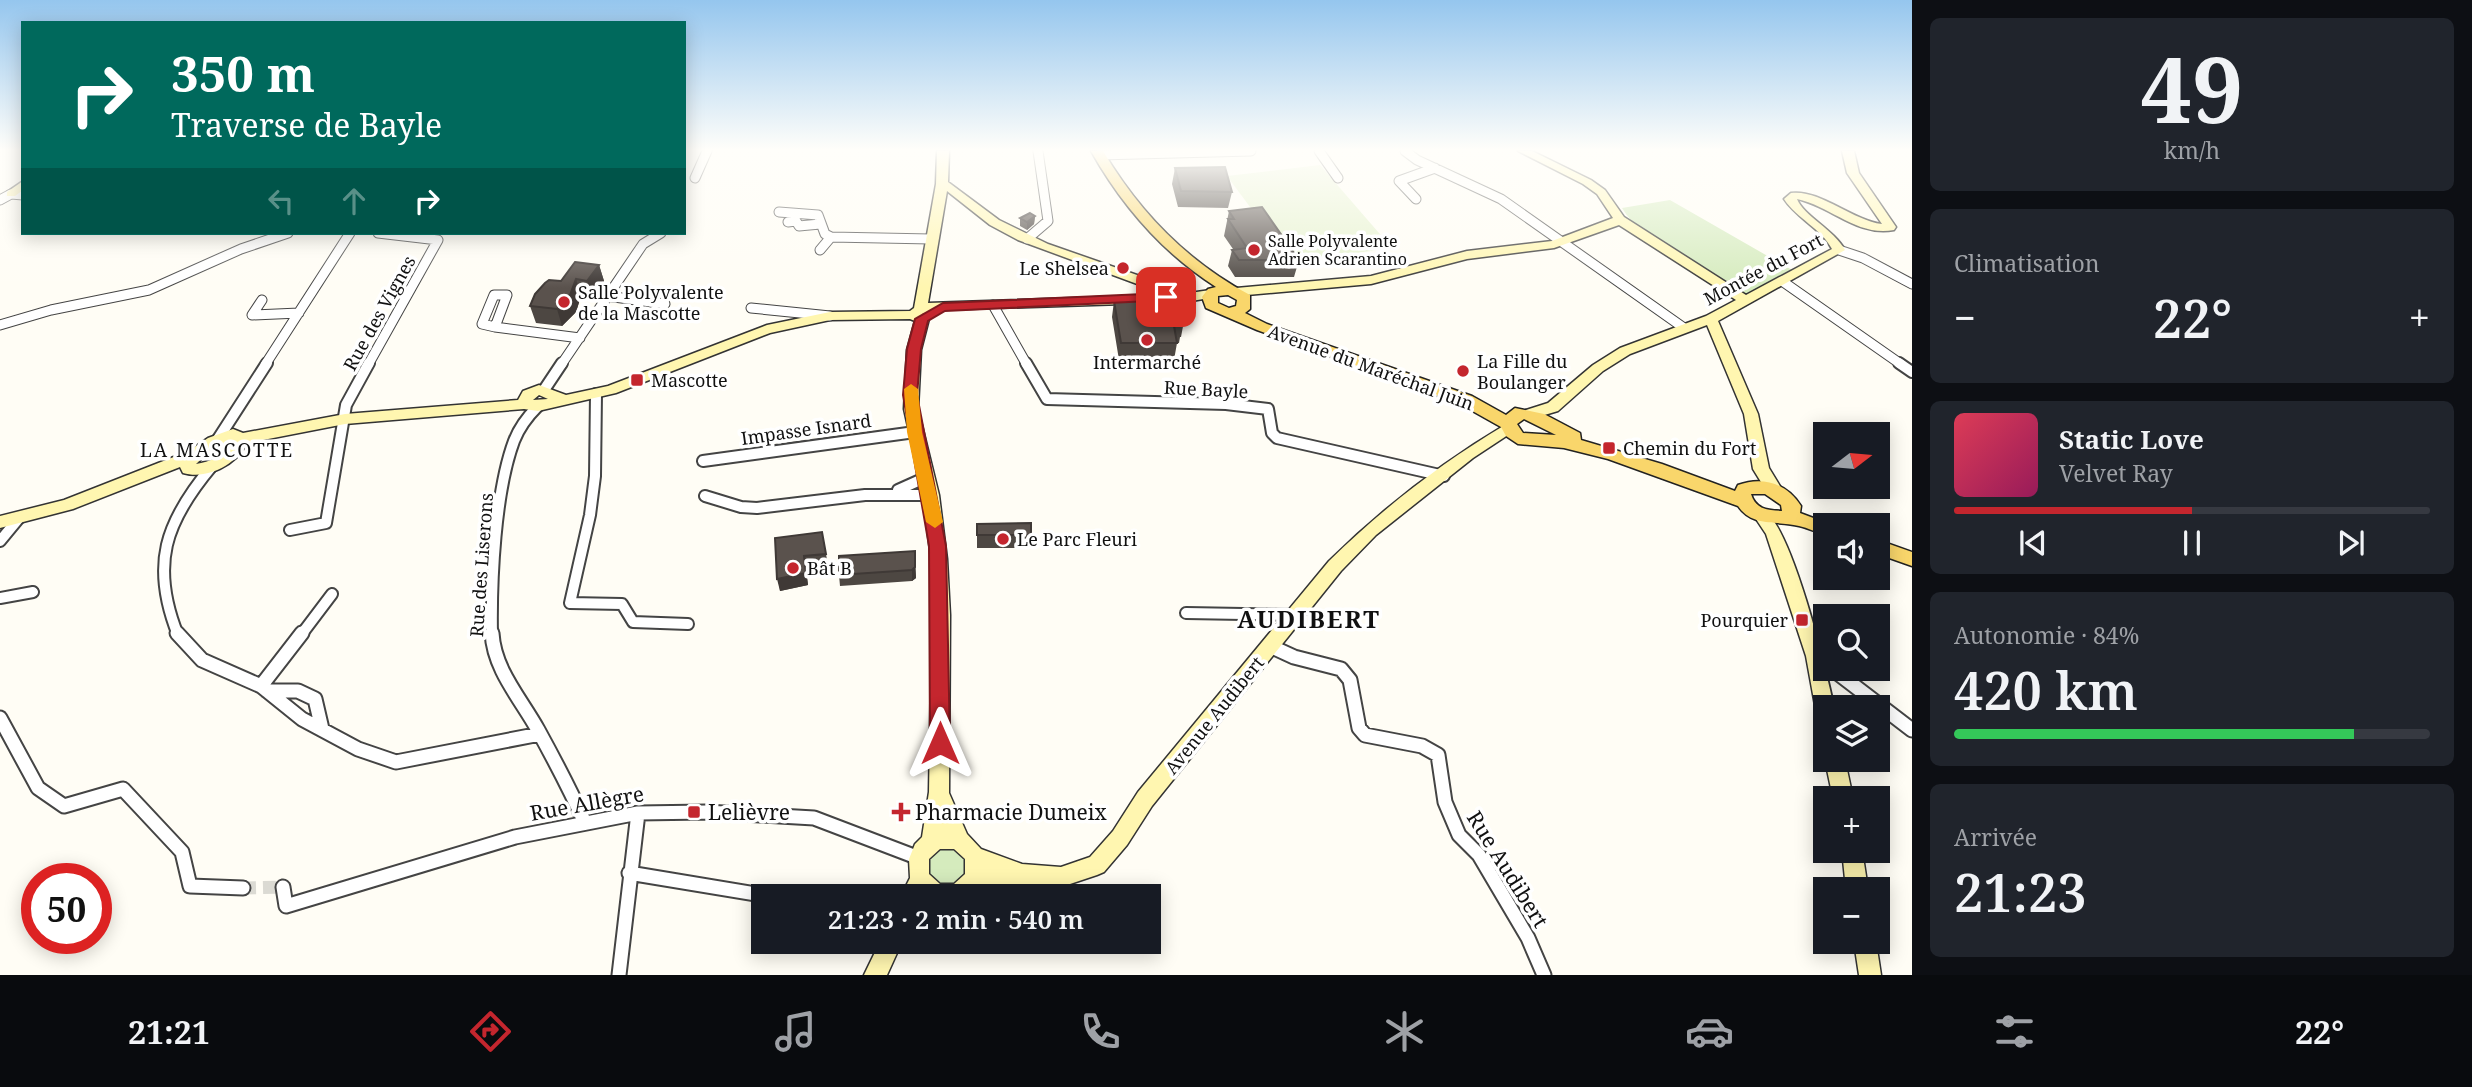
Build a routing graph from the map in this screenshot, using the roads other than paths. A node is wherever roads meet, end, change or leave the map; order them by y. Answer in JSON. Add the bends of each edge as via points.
{"nodes":[{"id":1,"x":940,"y":196,"type":"edge"},
{"id":2,"x":963,"y":196,"type":"edge"},
{"id":3,"x":1044,"y":196,"type":"edge"},
{"id":4,"x":1121,"y":196,"type":"edge"},
{"id":5,"x":1130,"y":196,"type":"edge"},
{"id":6,"x":1414,"y":196,"type":"edge"},
{"id":7,"x":1496,"y":196,"type":"edge"},
{"id":8,"x":1604,"y":196,"type":"edge"},
{"id":9,"x":1793,"y":196,"type":"edge"},
{"id":10,"x":1803,"y":196,"type":"edge"},
{"id":11,"x":1869,"y":196,"type":"edge"},
{"id":12,"x":1416,"y":199,"type":"dead end"},
{"id":13,"x":779,"y":212,"type":"dead end"},
{"id":14,"x":1620,"y":220,"type":"junction"},
{"id":15,"x":788,"y":222,"type":"dead end"},
{"id":16,"x":820,"y":224,"type":"junction"},
{"id":17,"x":282,"y":235,"type":"edge"},
{"id":18,"x":349,"y":235,"type":"edge"},
{"id":19,"x":395,"y":235,"type":"edge"},
{"id":20,"x":658,"y":235,"type":"edge"},
{"id":21,"x":831,"y":237,"type":"junction"},
{"id":22,"x":931,"y":239,"type":"junction"},
{"id":23,"x":1027,"y":239,"type":"junction"},
{"id":24,"x":1563,"y":241,"type":"junction"},
{"id":25,"x":820,"y":250,"type":"dead end"},
{"id":26,"x":1839,"y":250,"type":"junction"},
{"id":27,"x":1782,"y":281,"type":"junction"},
{"id":28,"x":1912,"y":284,"type":"edge"},
{"id":29,"x":607,"y":296,"type":"junction"},
{"id":30,"x":1211,"y":297,"type":"junction"},
{"id":31,"x":1186,"y":298,"type":"junction"},
{"id":32,"x":1241,"y":298,"type":"junction"},
{"id":33,"x":262,"y":300,"type":"dead end"},
{"id":34,"x":1746,"y":301,"type":"junction"},
{"id":35,"x":665,"y":304,"type":"dead end"},
{"id":36,"x":993,"y":305,"type":"junction"},
{"id":37,"x":751,"y":308,"type":"dead end"},
{"id":38,"x":299,"y":313,"type":"junction"},
{"id":39,"x":830,"y":316,"type":"junction"},
{"id":40,"x":1711,"y":319,"type":"junction"},
{"id":41,"x":913,"y":320,"type":"junction"},
{"id":42,"x":0,"y":325,"type":"edge"},
{"id":43,"x":495,"y":327,"type":"dead end"},
{"id":44,"x":1684,"y":328,"type":"junction"},
{"id":45,"x":580,"y":338,"type":"junction"},
{"id":46,"x":1912,"y":372,"type":"edge"},
{"id":47,"x":596,"y":394,"type":"junction"},
{"id":48,"x":539,"y":402,"type":"junction"},
{"id":49,"x":345,"y":419,"type":"junction"},
{"id":50,"x":1535,"y":421,"type":"junction"},
{"id":51,"x":915,"y":432,"type":"junction"},
{"id":52,"x":232,"y":436,"type":"junction"},
{"id":53,"x":1526,"y":440,"type":"junction"},
{"id":54,"x":1494,"y":442,"type":"junction"},
{"id":55,"x":703,"y":461,"type":"dead end"},
{"id":56,"x":190,"y":464,"type":"junction"},
{"id":57,"x":212,"y":466,"type":"junction"},
{"id":58,"x":1444,"y":476,"type":"junction"},
{"id":59,"x":927,"y":477,"type":"junction"},
{"id":60,"x":1751,"y":487,"type":"junction"},
{"id":61,"x":897,"y":491,"type":"junction"},
{"id":62,"x":189,"y":493,"type":"junction"},
{"id":63,"x":931,"y":495,"type":"junction"},
{"id":64,"x":705,"y":496,"type":"dead end"},
{"id":65,"x":19,"y":518,"type":"junction"},
{"id":66,"x":1780,"y":518,"type":"junction"},
{"id":67,"x":0,"y":522,"type":"edge"},
{"id":68,"x":1813,"y":522,"type":"edge"},
{"id":69,"x":1813,"y":525,"type":"edge"},
{"id":70,"x":290,"y":530,"type":"dead end"},
{"id":71,"x":0,"y":541,"type":"edge"},
{"id":72,"x":1890,"y":544,"type":"edge"},
{"id":73,"x":1890,"y":551,"type":"edge"},
{"id":74,"x":1912,"y":552,"type":"edge"},
{"id":75,"x":1912,"y":559,"type":"edge"},
{"id":76,"x":33,"y":592,"type":"dead end"},
{"id":77,"x":332,"y":594,"type":"dead end"},
{"id":78,"x":0,"y":598,"type":"edge"},
{"id":79,"x":1186,"y":613,"type":"dead end"},
{"id":80,"x":1296,"y":615,"type":"junction"},
{"id":81,"x":688,"y":624,"type":"dead end"},
{"id":82,"x":1813,"y":635,"type":"edge"},
{"id":83,"x":1270,"y":646,"type":"junction"},
{"id":84,"x":1848,"y":681,"type":"edge"},
{"id":85,"x":264,"y":689,"type":"junction"},
{"id":86,"x":0,"y":718,"type":"edge"},
{"id":87,"x":322,"y":729,"type":"junction"},
{"id":88,"x":1912,"y":730,"type":"edge"},
{"id":89,"x":540,"y":733,"type":"junction"},
{"id":90,"x":939,"y":792,"type":"junction"},
{"id":91,"x":638,"y":813,"type":"junction"},
{"id":92,"x":585,"y":823,"type":"junction"},
{"id":93,"x":967,"y":848,"type":"junction"},
{"id":94,"x":925,"y":850,"type":"junction"},
{"id":95,"x":629,"y":873,"type":"junction"},
{"id":96,"x":1021,"y":874,"type":"junction"},
{"id":97,"x":917,"y":884,"type":"edge"},
{"id":98,"x":970,"y":884,"type":"edge"},
{"id":99,"x":980,"y":884,"type":"edge"},
{"id":100,"x":283,"y":887,"type":"tunnel mouth"},
{"id":101,"x":243,"y":888,"type":"tunnel mouth"},
{"id":102,"x":751,"y":893,"type":"edge"},
{"id":103,"x":885,"y":954,"type":"edge"},
{"id":104,"x":1867,"y":954,"type":"edge"},
{"id":105,"x":619,"y":975,"type":"edge"},
{"id":106,"x":875,"y":975,"type":"edge"},
{"id":107,"x":1544,"y":975,"type":"edge"},
{"id":108,"x":1870,"y":975,"type":"edge"}],
"edges":[{"from":1,"to":22,"type":"street"},
{"from":2,"to":23,"type":"street","via":[[984,217]]},
{"from":3,"to":23,"type":"street","via":[[1048,221]]},
{"from":4,"to":30,"type":"main road","via":[[1138,218],[1206,279]]},
{"from":5,"to":32,"type":"main road","via":[[1174,247]]},
{"from":6,"to":12,"type":"street"},
{"from":7,"to":24,"type":"street"},
{"from":8,"to":14,"type":"street"},
{"from":9,"to":26,"type":"street","name":"Montée du Fort","via":[[1795,208],[1834,238]]},
{"from":10,"to":11,"type":"street","name":"Montée du Fort","via":[[1867,225],[1890,228]]},
{"from":13,"to":16,"type":"street","via":[[818,215]]},
{"from":14,"to":24,"type":"street"},
{"from":14,"to":34,"type":"street"},
{"from":15,"to":16,"type":"street"},
{"from":16,"to":21,"type":"street"},
{"from":17,"to":42,"type":"street","via":[[149,290]]},
{"from":18,"to":38,"type":"street"},
{"from":19,"to":49,"type":"street","name":"Rue des Vignes","via":[[438,240],[346,405]]},
{"from":20,"to":29,"type":"street","name":"Rue des Liserons","via":[[643,244]]},
{"from":21,"to":22,"type":"street"},
{"from":21,"to":25,"type":"street"},
{"from":22,"to":41,"type":"street"},
{"from":23,"to":31,"type":"street"},
{"from":24,"to":32,"type":"street","via":[[1467,255],[1371,280]]},
{"from":24,"to":44,"type":"street"},
{"from":26,"to":27,"type":"street","name":"Montée du Fort"},
{"from":26,"to":28,"type":"street"},
{"from":27,"to":34,"type":"street","name":"Montée du Fort"},
{"from":27,"to":46,"type":"street"},
{"from":29,"to":35,"type":"street"},
{"from":29,"to":45,"type":"street","name":"Rue des Liserons"},
{"from":30,"to":31,"type":"street"},
{"from":30,"to":32,"type":"main road"},
{"from":30,"to":32,"type":"main road","via":[[1222,312]]},
{"from":31,"to":36,"type":"street"},
{"from":32,"to":50,"type":"main road","name":"Avenue du Maréchal Juin","via":[[1262,327]]},
{"from":33,"to":38,"type":"street","via":[[252,315]]},
{"from":34,"to":40,"type":"street","name":"Montée du Fort"},
{"from":36,"to":41,"type":"street","via":[[943,307]]},
{"from":36,"to":58,"type":"street","name":"Rue Bayle","via":[[1047,399],[1268,409],[1277,438]]},
{"from":37,"to":39,"type":"street"},
{"from":38,"to":52,"type":"street"},
{"from":39,"to":41,"type":"street"},
{"from":39,"to":47,"type":"street","via":[[767,329]]},
{"from":40,"to":44,"type":"street","name":"Montée du Fort"},
{"from":40,"to":60,"type":"street","via":[[1751,414]]},
{"from":41,"to":51,"type":"street","via":[[910,395]]},
{"from":43,"to":45,"type":"street"},
{"from":44,"to":50,"type":"street","name":"Montée du Fort","via":[[1625,351]]},
{"from":45,"to":48,"type":"street","name":"Rue des Liserons"},
{"from":47,"to":48,"type":"street"},
{"from":47,"to":81,"type":"street","via":[[590,515],[570,603],[622,604],[633,622]]},
{"from":48,"to":49,"type":"street"},
{"from":48,"to":89,"type":"street","name":"Rue des Liserons","via":[[512,445],[500,504],[492,626],[494,650],[504,674]]},
{"from":49,"to":52,"type":"street","via":[[269,435]]},
{"from":49,"to":70,"type":"street","name":"Rue des Vignes","via":[[326,523]]},
{"from":50,"to":53,"type":"main road"},
{"from":50,"to":53,"type":"main road","via":[[1540,443]]},
{"from":50,"to":54,"type":"street","name":"Avenue Audibert"},
{"from":50,"to":60,"type":"main road","name":"Avenue du Maréchal Juin","via":[[1636,463]]},
{"from":51,"to":55,"type":"street","name":"Impasse Isnard"},
{"from":51,"to":59,"type":"street"},
{"from":52,"to":56,"type":"street"},
{"from":52,"to":57,"type":"street"},
{"from":53,"to":54,"type":"street","name":"Avenue Audibert"},
{"from":54,"to":58,"type":"street","name":"Avenue Audibert","via":[[1468,454]]},
{"from":56,"to":57,"type":"street"},
{"from":56,"to":62,"type":"street"},
{"from":56,"to":65,"type":"street","via":[[166,466],[67,505]]},
{"from":57,"to":62,"type":"street"},
{"from":58,"to":80,"type":"street","name":"Avenue Audibert","via":[[1370,531]]},
{"from":59,"to":61,"type":"street"},
{"from":59,"to":63,"type":"street"},
{"from":60,"to":66,"type":"main road"},
{"from":60,"to":66,"type":"main road","via":[[1775,491]]},
{"from":61,"to":63,"type":"street"},
{"from":61,"to":64,"type":"street","via":[[756,508],[727,506]]},
{"from":62,"to":85,"type":"street","via":[[164,550],[165,602],[179,638],[202,660]]},
{"from":63,"to":90,"type":"street","via":[[941,615]]},
{"from":65,"to":67,"type":"street"},
{"from":65,"to":71,"type":"street"},
{"from":66,"to":68,"type":"main road"},
{"from":66,"to":69,"type":"main road"},
{"from":66,"to":82,"type":"street"},
{"from":72,"to":74,"type":"main road"},
{"from":73,"to":75,"type":"main road"},
{"from":76,"to":78,"type":"street"},
{"from":77,"to":85,"type":"street"},
{"from":79,"to":80,"type":"street"},
{"from":80,"to":83,"type":"street","name":"Avenue Audibert"},
{"from":83,"to":96,"type":"street","name":"Avenue Audibert","via":[[1145,799],[1104,859],[1060,877]]},
{"from":83,"to":107,"type":"street","name":"Rue Audibert","via":[[1341,669],[1350,680],[1359,727],[1365,735],[1422,746],[1438,755],[1445,803],[1459,835],[1479,855],[1528,938]]},
{"from":84,"to":88,"type":"street"},
{"from":85,"to":87,"type":"street"},
{"from":85,"to":87,"type":"street","via":[[298,691],[315,699]]},
{"from":86,"to":101,"type":"street","via":[[38,788],[64,806],[123,789],[182,852],[191,886]]},
{"from":87,"to":89,"type":"street","via":[[358,749],[396,762]]},
{"from":89,"to":92,"type":"street","name":"Rue des Liserons"},
{"from":90,"to":93,"type":"street"},
{"from":90,"to":94,"type":"street"},
{"from":91,"to":92,"type":"street","name":"Rue Allègre"},
{"from":91,"to":94,"type":"street","name":"Rue Allègre","via":[[814,818]]},
{"from":91,"to":95,"type":"street"},
{"from":92,"to":100,"type":"street","name":"Rue Allègre","via":[[432,860],[286,906]]},
{"from":93,"to":94,"type":"street","via":[[951,838]]},
{"from":93,"to":96,"type":"street","name":"Avenue Audibert"},
{"from":93,"to":98,"type":"street","via":[[976,872]]},
{"from":94,"to":97,"type":"street"},
{"from":95,"to":102,"type":"street"},
{"from":95,"to":105,"type":"street"},
{"from":96,"to":99,"type":"street","name":"Avenue Audibert"},
{"from":103,"to":106,"type":"street"},
{"from":104,"to":108,"type":"street"}]}
